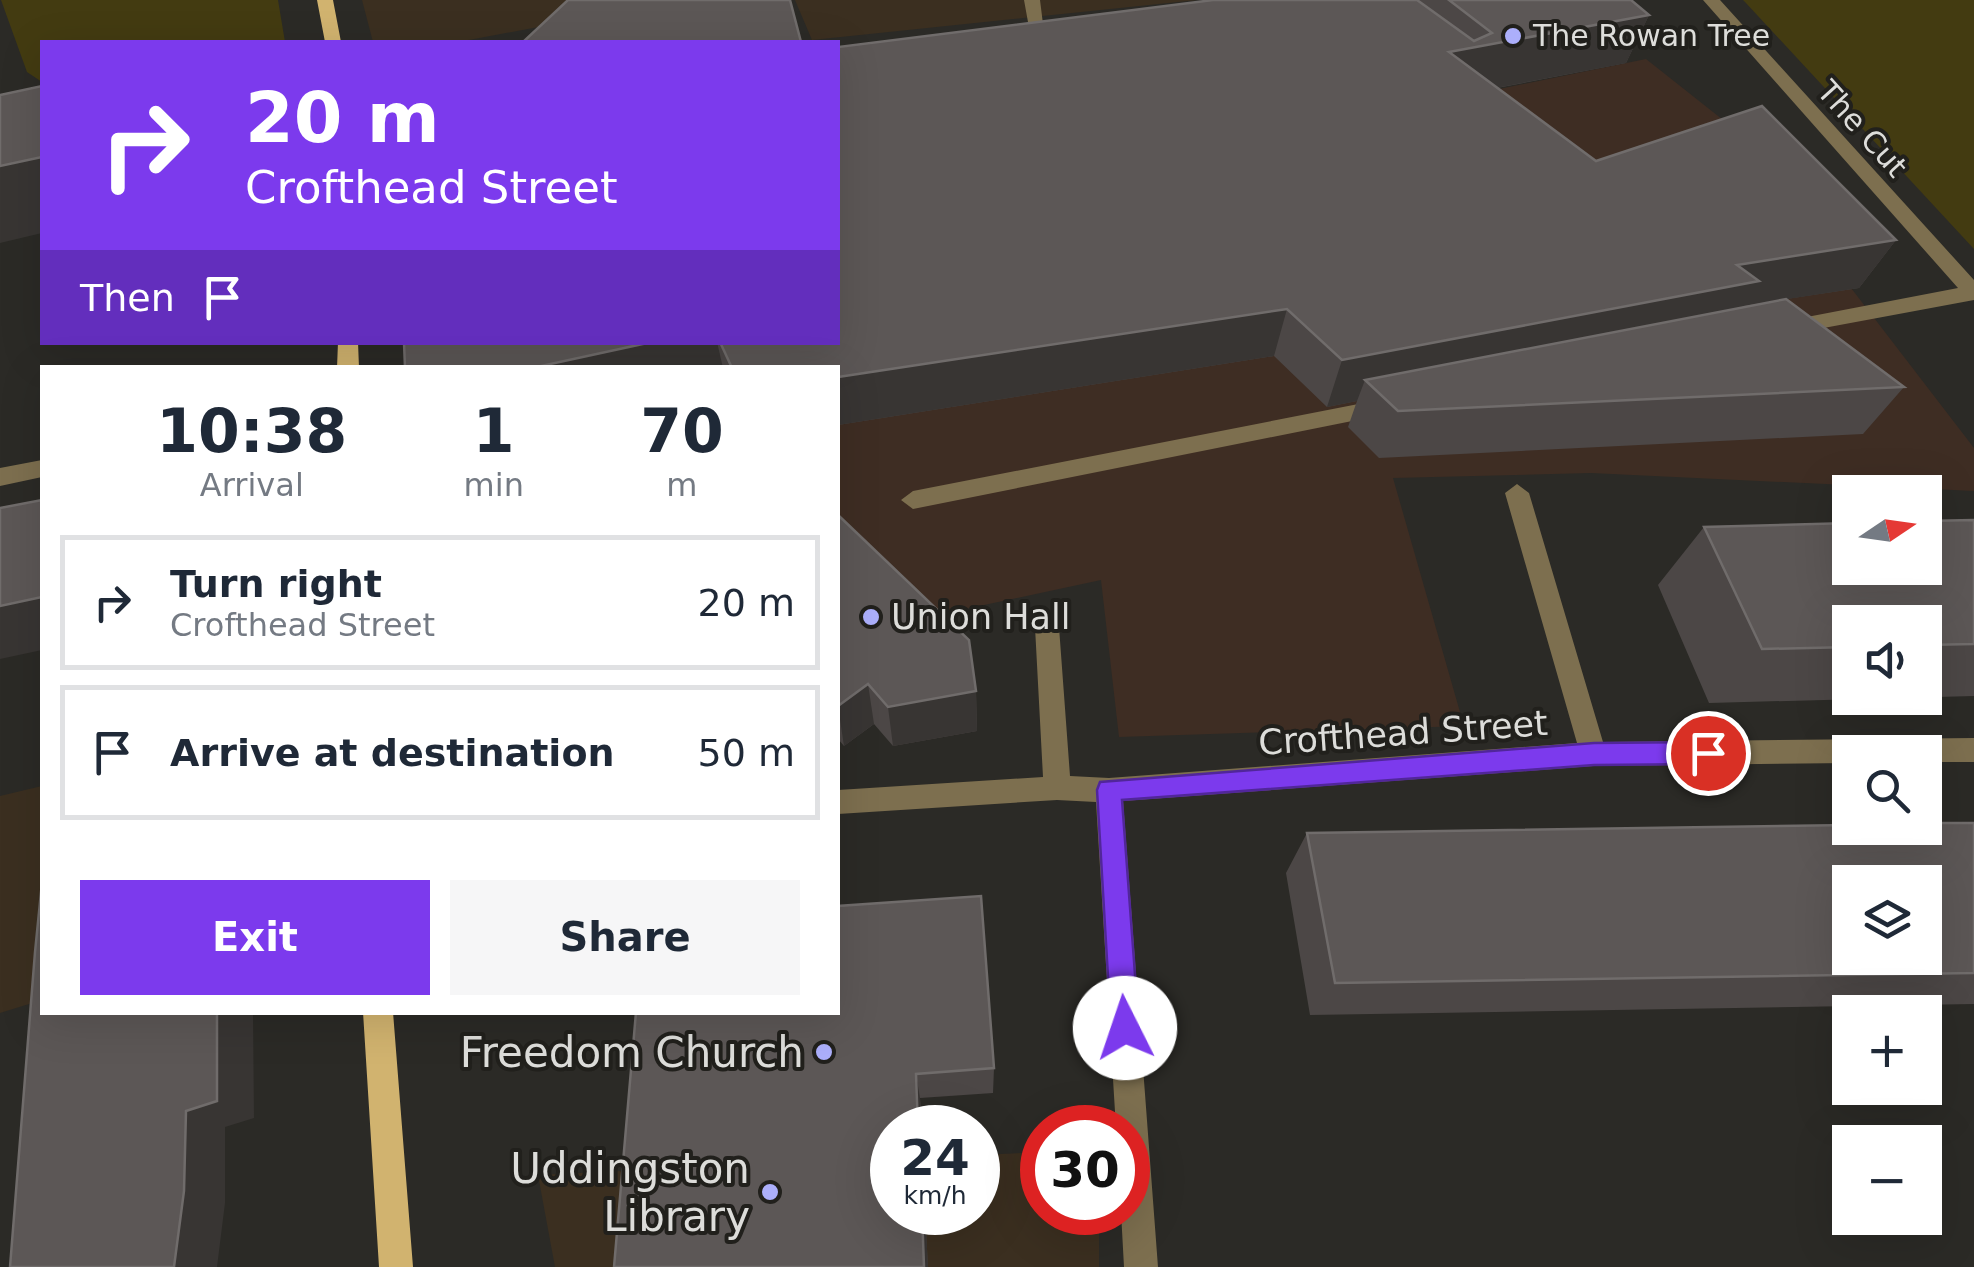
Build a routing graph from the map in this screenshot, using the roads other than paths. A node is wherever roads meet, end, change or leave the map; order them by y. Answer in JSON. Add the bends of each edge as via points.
{"nodes":[{"id":1,"x":324,"y":0,"type":"edge"},
{"id":2,"x":1032,"y":0,"type":"edge"},
{"id":3,"x":1710,"y":0,"type":"edge"},
{"id":4,"x":333,"y":40,"type":"edge"},
{"id":5,"x":1060,"y":41,"type":"edge"},
{"id":6,"x":1974,"y":293,"type":"edge"},
{"id":7,"x":1771,"y":331,"type":"edge"},
{"id":8,"x":1401,"y":404,"type":"edge"},
{"id":9,"x":40,"y":468,"type":"edge"},
{"id":10,"x":0,"y":477,"type":"edge"},
{"id":11,"x":1517,"y":493,"type":"dead end"},
{"id":12,"x":913,"y":500,"type":"dead end"},
{"id":13,"x":1047,"y":627,"type":"dead end"},
{"id":14,"x":1974,"y":750,"type":"edge"},
{"id":15,"x":1594,"y":754,"type":"junction"},
{"id":16,"x":1057,"y":788,"type":"junction"},
{"id":17,"x":1109,"y":790,"type":"junction"},
{"id":18,"x":840,"y":802,"type":"edge"},
{"id":19,"x":378,"y":1015,"type":"edge"},
{"id":20,"x":396,"y":1267,"type":"edge"},
{"id":21,"x":1140,"y":1267,"type":"edge"}],
"edges":[{"from":1,"to":4,"type":"main road"},
{"from":2,"to":5,"type":"street","via":[[1031,46]]},
{"from":3,"to":6,"type":"street","name":"The Cut"},
{"from":6,"to":7,"type":"street"},
{"from":8,"to":12,"type":"street"},
{"from":9,"to":10,"type":"street"},
{"from":11,"to":15,"type":"street"},
{"from":13,"to":16,"type":"street"},
{"from":14,"to":15,"type":"street","name":"Crofthead Street"},
{"from":15,"to":17,"type":"street","name":"Crofthead Street"},
{"from":16,"to":17,"type":"street","name":"Crofthead Street"},
{"from":16,"to":18,"type":"street","name":"Crofthead Street"},
{"from":17,"to":21,"type":"street"},
{"from":19,"to":20,"type":"main road"}]}
